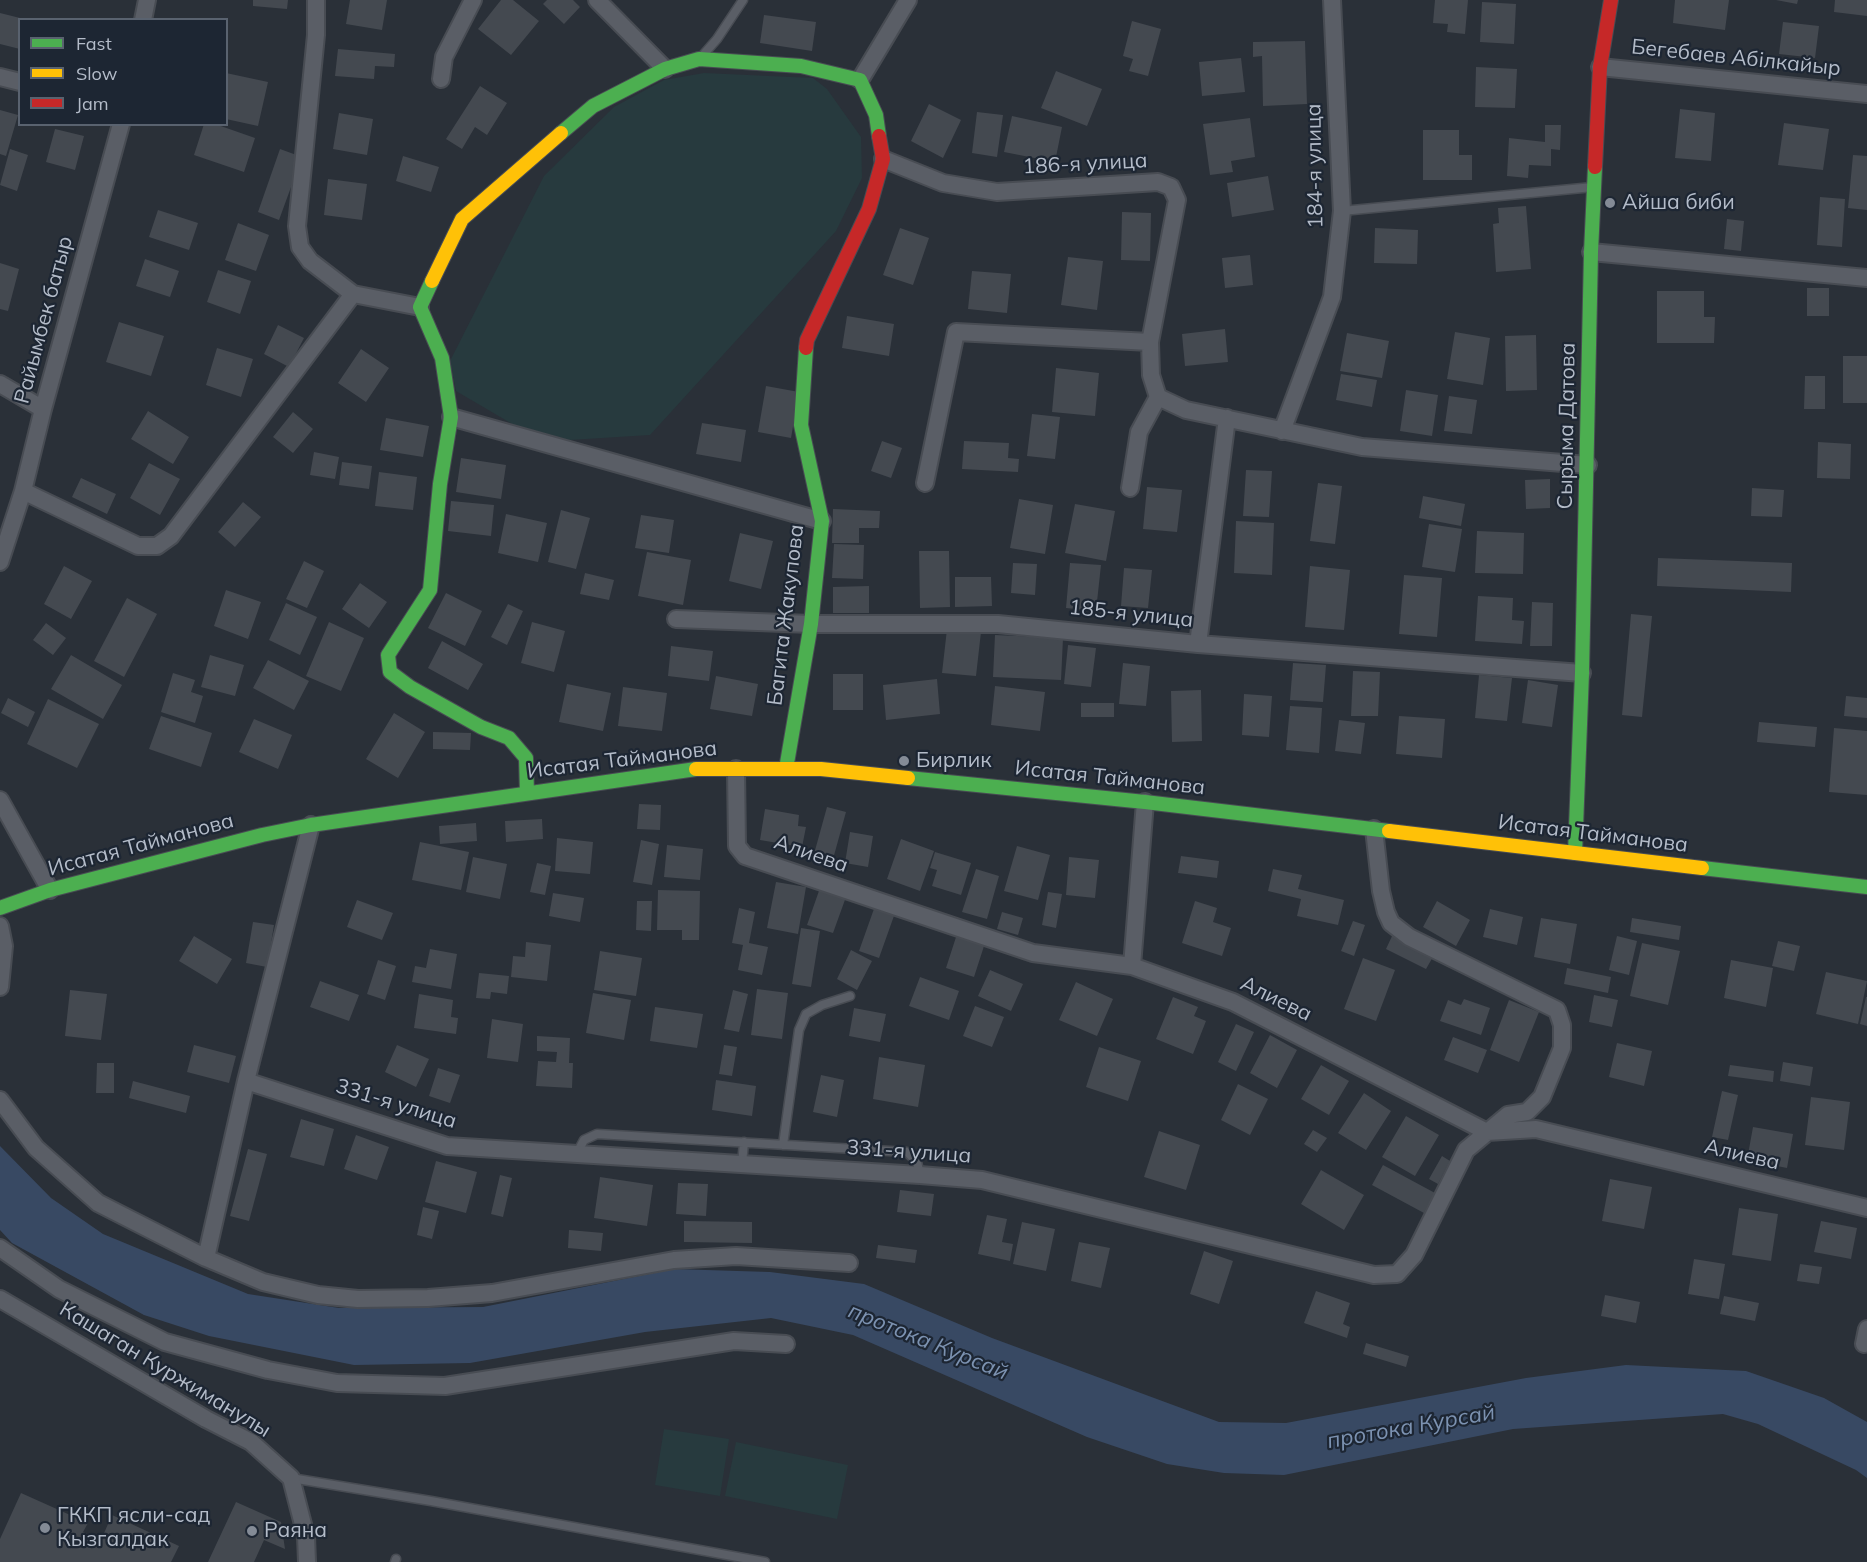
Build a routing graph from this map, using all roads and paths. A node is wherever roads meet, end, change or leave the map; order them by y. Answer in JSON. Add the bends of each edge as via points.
{"nodes":[{"id":1,"x":147,"y":0,"type":"edge"},
{"id":2,"x":316,"y":0,"type":"edge"},
{"id":3,"x":473,"y":0,"type":"edge"},
{"id":4,"x":597,"y":0,"type":"edge"},
{"id":5,"x":743,"y":0,"type":"edge"},
{"id":6,"x":908,"y":0,"type":"edge"},
{"id":7,"x":1332,"y":0,"type":"edge"},
{"id":8,"x":1611,"y":0,"type":"edge"},
{"id":9,"x":143,"y":18,"type":"edge"},
{"id":10,"x":699,"y":59,"type":"junction"},
{"id":11,"x":1600,"y":67,"type":"junction"},
{"id":12,"x":665,"y":69,"type":"junction"},
{"id":13,"x":0,"y":77,"type":"edge"},
{"id":14,"x":441,"y":79,"type":"dead end"},
{"id":15,"x":860,"y":80,"type":"junction"},
{"id":16,"x":18,"y":82,"type":"edge"},
{"id":17,"x":1867,"y":94,"type":"edge"},
{"id":18,"x":120,"y":126,"type":"edge"},
{"id":19,"x":883,"y":159,"type":"junction"},
{"id":20,"x":1596,"y":187,"type":"junction"},
{"id":21,"x":1342,"y":211,"type":"junction"},
{"id":22,"x":1591,"y":252,"type":"junction"},
{"id":23,"x":1867,"y":278,"type":"edge"},
{"id":24,"x":353,"y":294,"type":"junction"},
{"id":25,"x":420,"y":307,"type":"junction"},
{"id":26,"x":1150,"y":342,"type":"junction"},
{"id":27,"x":0,"y":384,"type":"edge"},
{"id":28,"x":1158,"y":397,"type":"junction"},
{"id":29,"x":43,"y":409,"type":"junction"},
{"id":30,"x":451,"y":417,"type":"junction"},
{"id":31,"x":1227,"y":418,"type":"junction"},
{"id":32,"x":1282,"y":431,"type":"junction"},
{"id":33,"x":1588,"y":465,"type":"junction"},
{"id":34,"x":925,"y":483,"type":"dead end"},
{"id":35,"x":1130,"y":488,"type":"dead end"},
{"id":36,"x":23,"y":491,"type":"junction"},
{"id":37,"x":822,"y":521,"type":"junction"},
{"id":38,"x":0,"y":562,"type":"edge"},
{"id":39,"x":676,"y":619,"type":"dead end"},
{"id":40,"x":811,"y":624,"type":"junction"},
{"id":41,"x":1198,"y":644,"type":"junction"},
{"id":42,"x":1582,"y":673,"type":"junction"},
{"id":43,"x":736,"y":769,"type":"junction"},
{"id":44,"x":786,"y":769,"type":"junction"},
{"id":45,"x":527,"y":793,"type":"junction"},
{"id":46,"x":0,"y":800,"type":"edge"},
{"id":47,"x":1145,"y":802,"type":"junction"},
{"id":48,"x":311,"y":825,"type":"junction"},
{"id":49,"x":1374,"y":829,"type":"junction"},
{"id":50,"x":1575,"y":853,"type":"junction"},
{"id":51,"x":1867,"y":887,"type":"edge"},
{"id":52,"x":50,"y":890,"type":"junction"},
{"id":53,"x":0,"y":908,"type":"edge"},
{"id":54,"x":0,"y":926,"type":"edge"},
{"id":55,"x":1132,"y":966,"type":"junction"},
{"id":56,"x":0,"y":987,"type":"edge"},
{"id":57,"x":850,"y":996,"type":"dead end"},
{"id":58,"x":246,"y":1081,"type":"junction"},
{"id":59,"x":0,"y":1100,"type":"edge"},
{"id":60,"x":1487,"y":1132,"type":"junction"},
{"id":61,"x":744,"y":1142,"type":"junction"},
{"id":62,"x":783,"y":1145,"type":"junction"},
{"id":63,"x":577,"y":1153,"type":"junction"},
{"id":64,"x":742,"y":1164,"type":"junction"},
{"id":65,"x":920,"y":1175,"type":"junction"},
{"id":66,"x":1867,"y":1208,"type":"edge"},
{"id":67,"x":0,"y":1248,"type":"edge"},
{"id":68,"x":206,"y":1258,"type":"junction"},
{"id":69,"x":849,"y":1263,"type":"dead end"},
{"id":70,"x":0,"y":1299,"type":"edge"},
{"id":71,"x":786,"y":1344,"type":"dead end"},
{"id":72,"x":291,"y":1478,"type":"junction"},
{"id":73,"x":307,"y":1562,"type":"edge"},
{"id":74,"x":765,"y":1562,"type":"edge"}],
"edges":[{"from":1,"to":9,"type":"street"},
{"from":2,"to":24,"type":"street","via":[[297,226],[300,247],[310,261]]},
{"from":3,"to":14,"type":"street","via":[[444,57]]},
{"from":4,"to":12,"type":"street"},
{"from":5,"to":10,"type":"lane"},
{"from":6,"to":15,"type":"street"},
{"from":7,"to":21,"type":"street","name":"184-я улица"},
{"from":8,"to":11,"type":"street","name":"Сырыма Датова"},
{"from":10,"to":12,"type":"street"},
{"from":10,"to":15,"type":"street","via":[[801,66]]},
{"from":11,"to":17,"type":"street","name":"Бегебаев Абілкайыр"},
{"from":11,"to":20,"type":"street","name":"Сырыма Датова"},
{"from":12,"to":25,"type":"street","via":[[593,106],[462,219]]},
{"from":13,"to":16,"type":"street"},
{"from":15,"to":19,"type":"street","via":[[876,115]]},
{"from":18,"to":29,"type":"street","name":"Райымбек батыр"},
{"from":19,"to":26,"type":"street","name":"186-я улица","via":[[943,183],[997,192],[1158,182],[1170,187],[1177,200]]},
{"from":19,"to":37,"type":"street","name":"Багита Жакупова","via":[[869,209],[807,340],[801,425]]},
{"from":20,"to":21,"type":"lane"},
{"from":20,"to":22,"type":"street","name":"Сырыма Датова"},
{"from":21,"to":32,"type":"street","name":"184-я улица","via":[[1332,297]]},
{"from":22,"to":23,"type":"street"},
{"from":22,"to":33,"type":"street","name":"Сырыма Датова"},
{"from":24,"to":25,"type":"street"},
{"from":24,"to":36,"type":"street","via":[[171,536],[157,546],[138,546]]},
{"from":25,"to":30,"type":"street","via":[[441,358]]},
{"from":26,"to":28,"type":"street","name":"186-я улица","via":[[1151,375]]},
{"from":26,"to":34,"type":"street","via":[[956,332]]},
{"from":27,"to":29,"type":"street"},
{"from":28,"to":31,"type":"street","via":[[1186,410]]},
{"from":28,"to":35,"type":"street","via":[[1139,432]]},
{"from":29,"to":36,"type":"street","name":"Райымбек батыр"},
{"from":30,"to":37,"type":"street"},
{"from":30,"to":45,"type":"street","via":[[430,590],[388,655],[390,672],[471,721],[509,738],[526,758]]},
{"from":31,"to":32,"type":"street"},
{"from":31,"to":41,"type":"street"},
{"from":32,"to":33,"type":"street","via":[[1362,447]]},
{"from":33,"to":42,"type":"street","name":"Сырыма Датова"},
{"from":36,"to":38,"type":"street","name":"Райымбек батыр"},
{"from":37,"to":40,"type":"street","name":"Багита Жакупова"},
{"from":39,"to":40,"type":"street","name":"185-я улица"},
{"from":40,"to":41,"type":"street","name":"185-я улица","via":[[998,624]]},
{"from":40,"to":44,"type":"street","name":"Багита Жакупова"},
{"from":41,"to":42,"type":"street","name":"185-я улица"},
{"from":42,"to":50,"type":"street","name":"Сырыма Датова"},
{"from":43,"to":44,"type":"street","name":"Исатая Тайманова"},
{"from":43,"to":45,"type":"street","name":"Исатая Тайманова","via":[[696,769]]},
{"from":43,"to":55,"type":"street","name":"Алиева","via":[[737,846],[745,856],[1033,953]]},
{"from":44,"to":47,"type":"street","name":"Исатая Тайманова"},
{"from":45,"to":48,"type":"street","name":"Исатая Тайманова"},
{"from":46,"to":52,"type":"street"},
{"from":47,"to":49,"type":"street","name":"Исатая Тайманова"},
{"from":47,"to":55,"type":"street"},
{"from":48,"to":52,"type":"street","name":"Исатая Тайманова"},
{"from":48,"to":58,"type":"street"},
{"from":49,"to":50,"type":"street","name":"Исатая Тайманова"},
{"from":49,"to":60,"type":"street","name":"331-я улица","via":[[1382,891],[1391,922],[1409,937],[1557,1010],[1562,1025],[1562,1048],[1542,1097],[1527,1112],[1508,1115]]},
{"from":50,"to":51,"type":"street","name":"Исатая Тайманова"},
{"from":52,"to":53,"type":"street","name":"Исатая Тайманова"},
{"from":54,"to":56,"type":"street","via":[[4,946]]},
{"from":55,"to":60,"type":"street","name":"Алиева","via":[[1233,1002]]},
{"from":57,"to":62,"type":"lane","via":[[806,1014],[799,1030]]},
{"from":58,"to":63,"type":"street","name":"331-я улица","via":[[447,1146]]},
{"from":58,"to":68,"type":"street"},
{"from":59,"to":68,"type":"street","via":[[36,1148],[98,1203]]},
{"from":60,"to":65,"type":"street","name":"331-я улица","via":[[1466,1150],[1414,1255],[1397,1274],[1374,1275],[982,1180]]},
{"from":60,"to":66,"type":"street","name":"Алиева","via":[[1536,1129]]},
{"from":61,"to":62,"type":"lane"},
{"from":61,"to":63,"type":"lane","via":[[597,1134],[584,1140]]},
{"from":61,"to":64,"type":"lane"},
{"from":62,"to":65,"type":"lane","via":[[907,1152]]},
{"from":63,"to":64,"type":"street","name":"331-я улица"},
{"from":64,"to":65,"type":"street","name":"331-я улица"},
{"from":67,"to":71,"type":"street","via":[[59,1289],[165,1342],[268,1370],[337,1383],[445,1386],[734,1341]]},
{"from":68,"to":69,"type":"street","via":[[263,1282],[318,1295],[358,1299],[492,1293],[674,1260],[736,1256]]},
{"from":70,"to":72,"type":"street","name":"Кашаган Куржиманулы","via":[[252,1442]]},
{"from":72,"to":73,"type":"street","via":[[306,1536]]},
{"from":72,"to":74,"type":"lane"}]}
